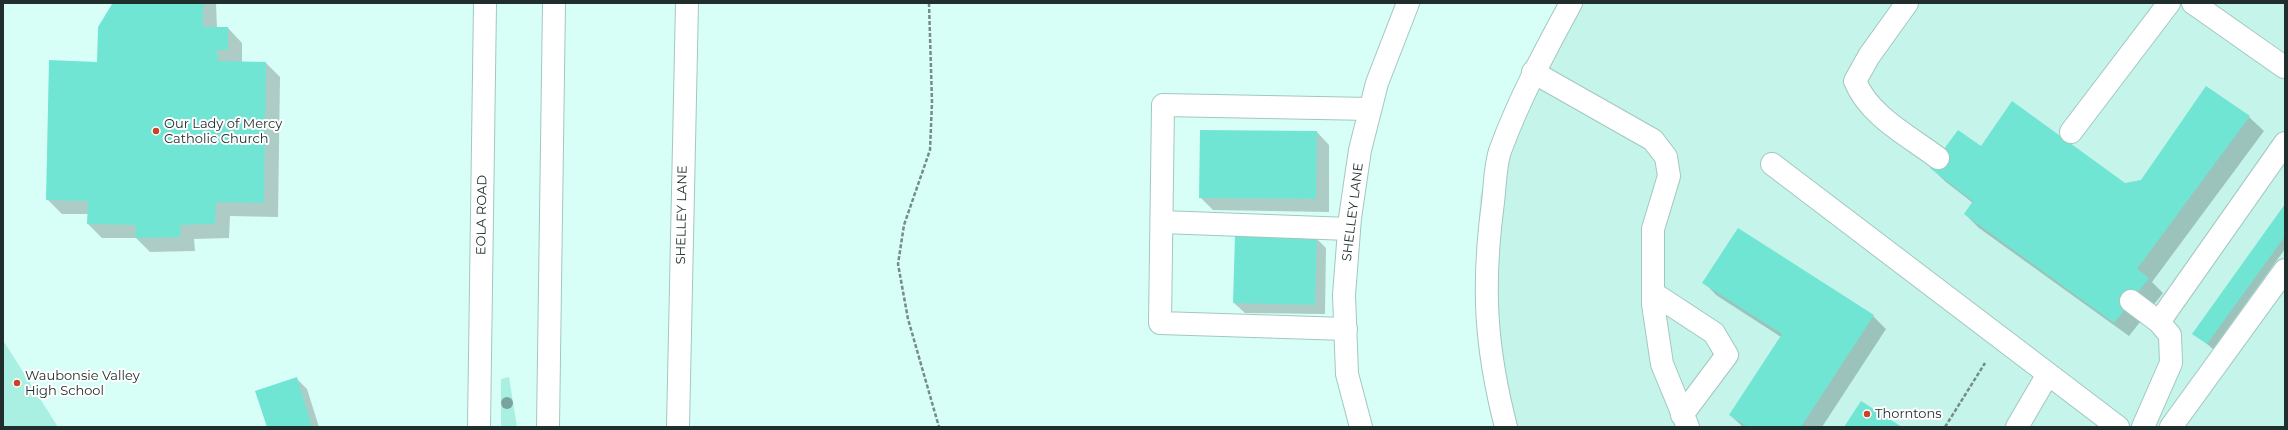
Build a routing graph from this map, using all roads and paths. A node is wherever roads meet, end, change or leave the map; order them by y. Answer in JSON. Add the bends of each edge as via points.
{"nodes":[{"id":1,"x":485,"y":3,"type":"edge"},
{"id":2,"x":554,"y":3,"type":"edge"},
{"id":3,"x":687,"y":3,"type":"edge"},
{"id":4,"x":929,"y":3,"type":"edge"},
{"id":5,"x":1408,"y":3,"type":"edge"},
{"id":6,"x":1571,"y":3,"type":"edge"},
{"id":7,"x":1908,"y":3,"type":"edge"},
{"id":8,"x":2169,"y":3,"type":"edge"},
{"id":9,"x":2193,"y":3,"type":"edge"},
{"id":10,"x":2285,"y":65,"type":"edge"},
{"id":11,"x":1533,"y":72,"type":"junction"},
{"id":12,"x":1370,"y":109,"type":"junction"},
{"id":13,"x":2071,"y":132,"type":"dead end"},
{"id":14,"x":2285,"y":143,"type":"edge"},
{"id":15,"x":1938,"y":158,"type":"dead end"},
{"id":16,"x":1772,"y":164,"type":"dead end"},
{"id":17,"x":1162,"y":222,"type":"junction"},
{"id":18,"x":1349,"y":229,"type":"junction"},
{"id":19,"x":2285,"y":270,"type":"edge"},
{"id":20,"x":1653,"y":293,"type":"junction"},
{"id":21,"x":2131,"y":301,"type":"dead end"},
{"id":22,"x":2159,"y":322,"type":"junction"},
{"id":23,"x":1346,"y":328,"type":"junction"},
{"id":24,"x":1985,"y":363,"type":"dead end"},
{"id":25,"x":2048,"y":374,"type":"junction"},
{"id":26,"x":1685,"y":421,"type":"edge"},
{"id":27,"x":479,"y":427,"type":"edge"},
{"id":28,"x":548,"y":427,"type":"edge"},
{"id":29,"x":678,"y":427,"type":"edge"},
{"id":30,"x":939,"y":427,"type":"edge"},
{"id":31,"x":1361,"y":427,"type":"edge"},
{"id":32,"x":1506,"y":427,"type":"edge"},
{"id":33,"x":1945,"y":427,"type":"edge"},
{"id":34,"x":2017,"y":427,"type":"edge"},
{"id":35,"x":2118,"y":427,"type":"edge"},
{"id":36,"x":2143,"y":427,"type":"edge"},
{"id":37,"x":2171,"y":427,"type":"edge"}],
"edges":[{"from":1,"to":27,"type":"street","name":"EOLA ROAD"},
{"from":2,"to":28,"type":"street"},
{"from":3,"to":29,"type":"street","name":"SHELLEY LANE"},
{"from":4,"to":30,"type":"path","via":[[932,102],[930,150],[904,225],[898,264],[908,319]]},
{"from":5,"to":12,"type":"street","name":"SHELLEY LANE","via":[[1377,83]]},
{"from":6,"to":11,"type":"street"},
{"from":7,"to":15,"type":"street","via":[[1869,56],[1855,81],[1871,108]]},
{"from":8,"to":13,"type":"street"},
{"from":9,"to":10,"type":"street","via":[[2284,67]]},
{"from":11,"to":20,"type":"street","via":[[1653,140],[1666,157],[1669,176],[1653,229]]},
{"from":11,"to":32,"type":"street","via":[[1500,152],[1488,244],[1485,295],[1488,341],[1496,389]]},
{"from":12,"to":17,"type":"street","via":[[1163,105]]},
{"from":12,"to":18,"type":"street","name":"SHELLEY LANE","via":[[1360,150]]},
{"from":14,"to":22,"type":"street"},
{"from":16,"to":25,"type":"street"},
{"from":17,"to":18,"type":"street"},
{"from":17,"to":23,"type":"street","via":[[1160,323]]},
{"from":18,"to":23,"type":"street","name":"SHELLEY LANE","via":[[1344,295]]},
{"from":19,"to":37,"type":"street"},
{"from":20,"to":26,"type":"street","via":[[1662,364]]},
{"from":20,"to":26,"type":"street","via":[[1714,333],[1727,355]]},
{"from":21,"to":22,"type":"street"},
{"from":22,"to":36,"type":"street","via":[[2170,335],[2171,363]]},
{"from":23,"to":31,"type":"street","name":"SHELLEY LANE","via":[[1347,374]]},
{"from":24,"to":33,"type":"path"},
{"from":25,"to":34,"type":"street"},
{"from":25,"to":35,"type":"street"}]}
